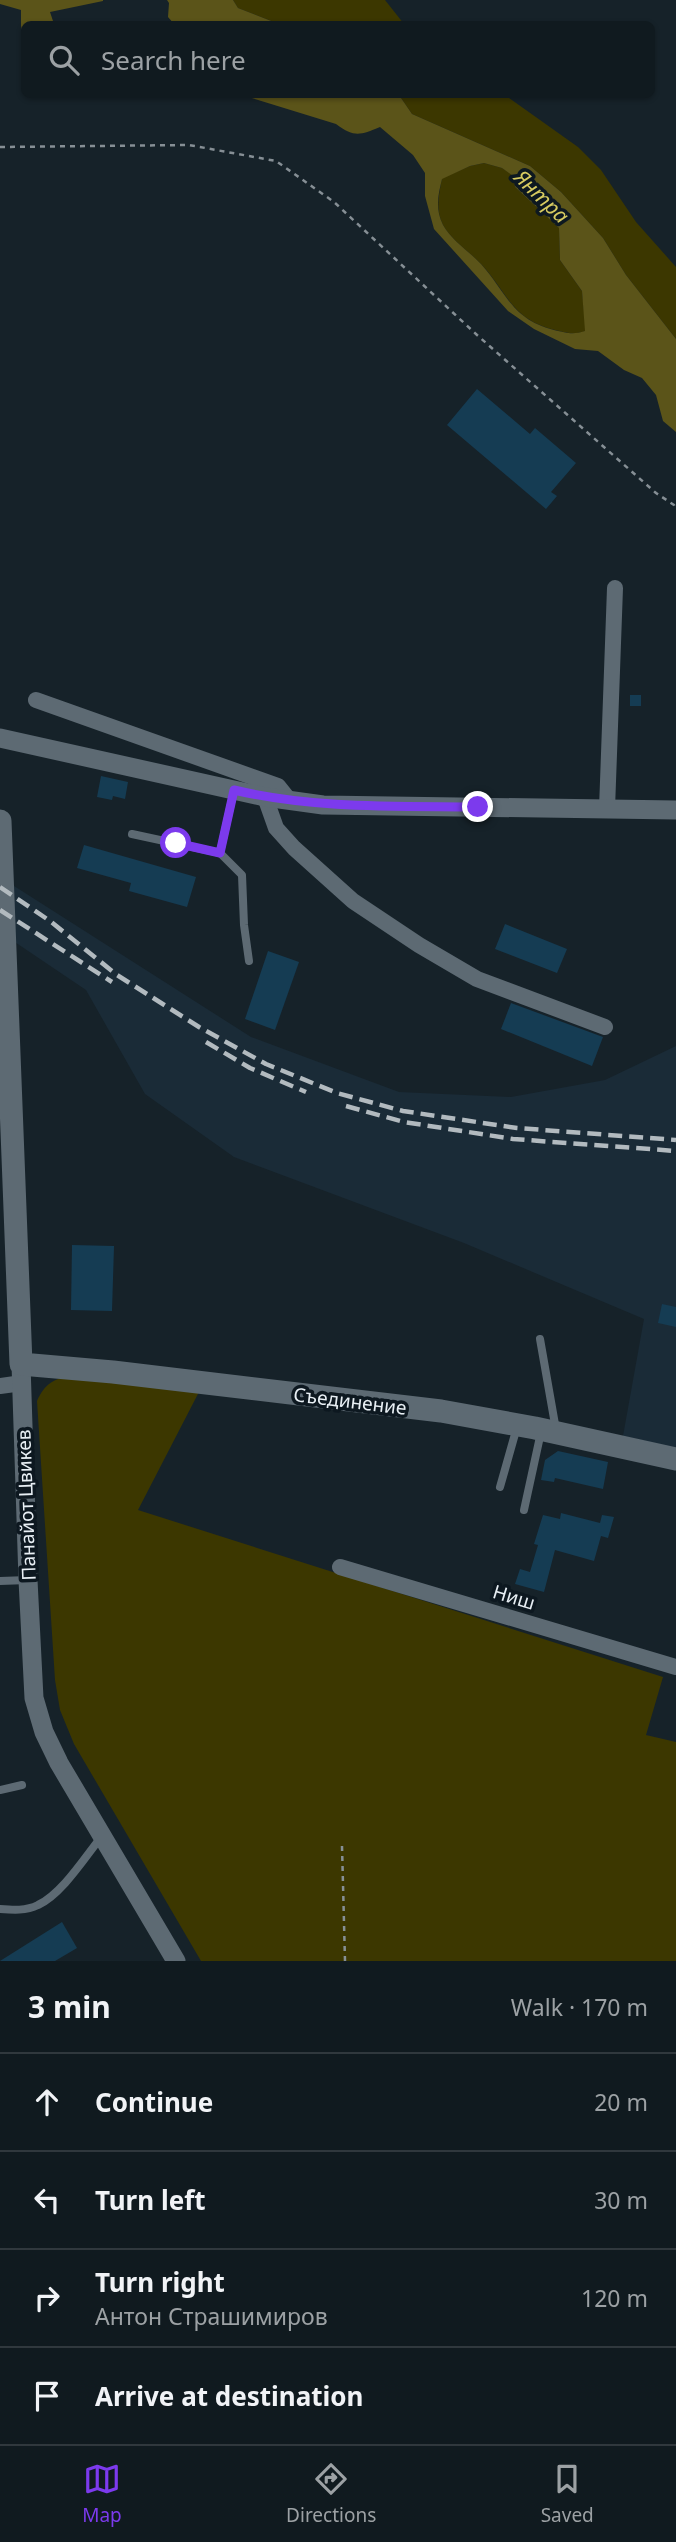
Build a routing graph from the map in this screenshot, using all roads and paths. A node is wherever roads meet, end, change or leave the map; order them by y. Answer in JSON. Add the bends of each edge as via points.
{"nodes":[{"id":1,"x":0,"y":146,"type":"edge"},
{"id":2,"x":676,"y":510,"type":"edge"},
{"id":3,"x":615,"y":588,"type":"dead end"},
{"id":4,"x":36,"y":700,"type":"dead end"},
{"id":5,"x":0,"y":738,"type":"edge"},
{"id":6,"x":234,"y":790,"type":"junction"},
{"id":7,"x":265,"y":797,"type":"junction"},
{"id":8,"x":290,"y":801,"type":"junction"},
{"id":9,"x":607,"y":809,"type":"junction"},
{"id":10,"x":676,"y":810,"type":"edge"},
{"id":11,"x":0,"y":821,"type":"edge"},
{"id":12,"x":132,"y":834,"type":"dead end"},
{"id":13,"x":220,"y":853,"type":"junction"},
{"id":14,"x":249,"y":961,"type":"dead end"},
{"id":15,"x":6,"y":1023,"type":"edge"},
{"id":16,"x":605,"y":1027,"type":"dead end"},
{"id":17,"x":540,"y":1339,"type":"dead end"},
{"id":18,"x":22,"y":1373,"type":"junction"},
{"id":19,"x":0,"y":1386,"type":"edge"},
{"id":20,"x":518,"y":1424,"type":"junction"},
{"id":21,"x":549,"y":1431,"type":"junction"},
{"id":22,"x":676,"y":1459,"type":"edge"},
{"id":23,"x":500,"y":1487,"type":"dead end"},
{"id":24,"x":524,"y":1510,"type":"dead end"},
{"id":25,"x":341,"y":1567,"type":"dead end"},
{"id":26,"x":28,"y":1580,"type":"junction"},
{"id":27,"x":0,"y":1581,"type":"edge"},
{"id":28,"x":676,"y":1667,"type":"edge"},
{"id":29,"x":22,"y":1785,"type":"dead end"},
{"id":30,"x":0,"y":1790,"type":"edge"},
{"id":31,"x":102,"y":1836,"type":"junction"},
{"id":32,"x":342,"y":1846,"type":"dead end"},
{"id":33,"x":0,"y":1909,"type":"edge"},
{"id":34,"x":176,"y":1961,"type":"edge"},
{"id":35,"x":345,"y":1961,"type":"edge"}],
"edges":[{"from":1,"to":2,"type":"path","via":[[189,145],[276,161],[334,202]]},
{"from":3,"to":9,"type":"street"},
{"from":4,"to":8,"type":"street","via":[[278,786]]},
{"from":5,"to":6,"type":"street"},
{"from":6,"to":7,"type":"street"},
{"from":6,"to":13,"type":"lane"},
{"from":7,"to":8,"type":"street"},
{"from":7,"to":16,"type":"street","via":[[276,828],[353,901],[477,979]]},
{"from":8,"to":9,"type":"street"},
{"from":9,"to":10,"type":"street"},
{"from":11,"to":15,"type":"main road","name":"Панайот Цвикев"},
{"from":12,"to":13,"type":"lane"},
{"from":13,"to":14,"type":"lane","via":[[242,875]]},
{"from":15,"to":18,"type":"main road","name":"Панайот Цвикев"},
{"from":17,"to":21,"type":"lane"},
{"from":18,"to":19,"type":"street"},
{"from":18,"to":20,"type":"main road","name":"Съединение","via":[[113,1372]]},
{"from":18,"to":26,"type":"street","name":"Панайот Цвикев"},
{"from":20,"to":21,"type":"main road","name":"Съединение"},
{"from":20,"to":23,"type":"lane"},
{"from":21,"to":22,"type":"main road","name":"Съединение"},
{"from":21,"to":24,"type":"lane"},
{"from":25,"to":28,"type":"street","name":"Ниш"},
{"from":26,"to":27,"type":"lane"},
{"from":26,"to":31,"type":"street","name":"Панайот Цвикев","via":[[34,1698],[59,1763]]},
{"from":29,"to":30,"type":"lane"},
{"from":31,"to":33,"type":"lane","via":[[59,1890],[39,1905]]},
{"from":31,"to":34,"type":"street","name":"Панайот Цвикев"},
{"from":32,"to":35,"type":"path"}]}
